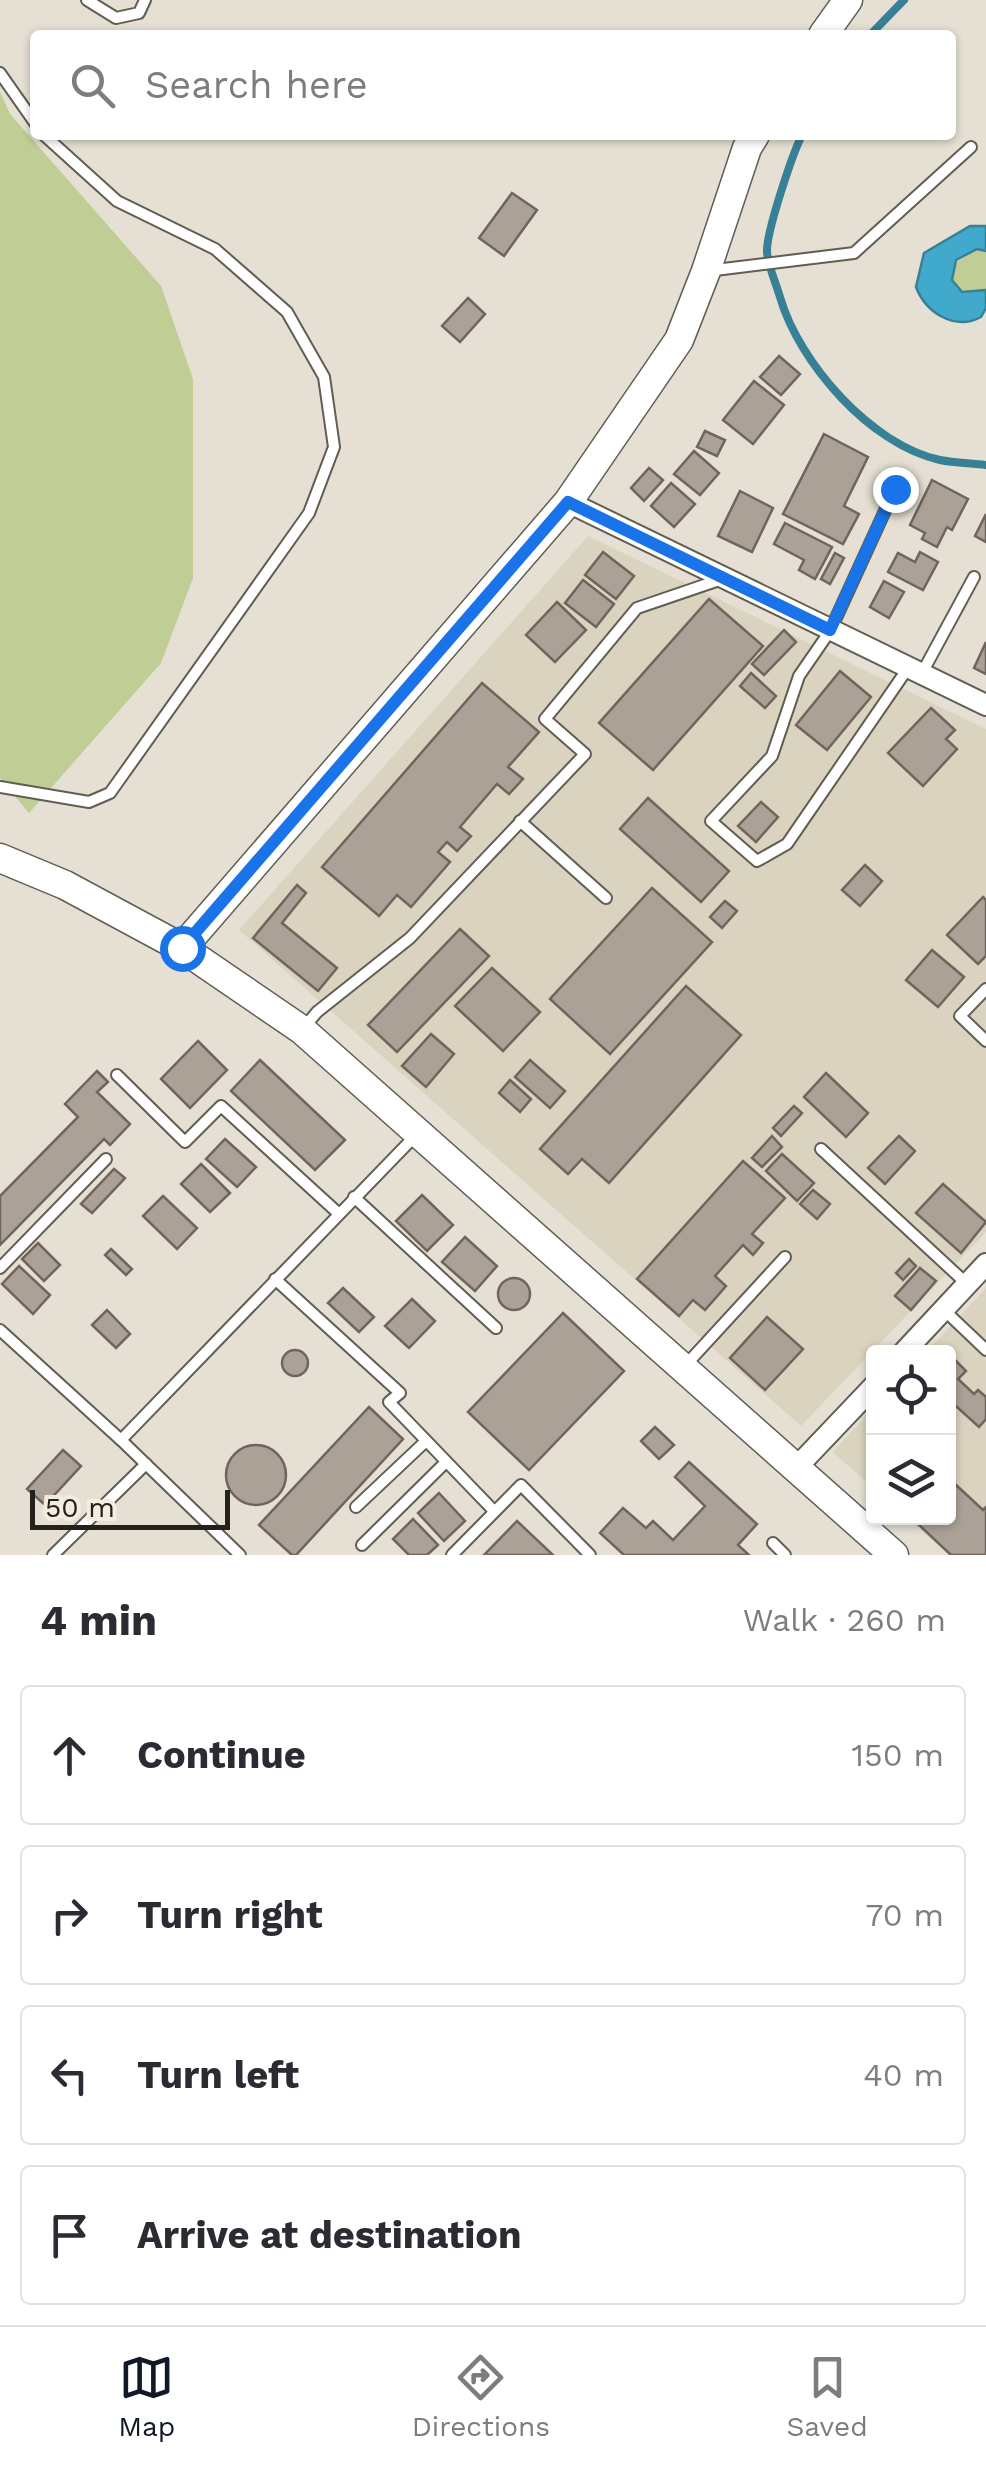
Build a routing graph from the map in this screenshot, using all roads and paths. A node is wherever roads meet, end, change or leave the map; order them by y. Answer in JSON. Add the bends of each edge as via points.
{"nodes":[{"id":1,"x":88,"y":0,"type":"edge"},
{"id":2,"x":145,"y":0,"type":"edge"},
{"id":3,"x":848,"y":0,"type":"edge"},
{"id":4,"x":827,"y":30,"type":"edge"},
{"id":5,"x":0,"y":73,"type":"edge"},
{"id":6,"x":30,"y":116,"type":"edge"},
{"id":7,"x":50,"y":140,"type":"edge"},
{"id":8,"x":752,"y":140,"type":"edge"},
{"id":9,"x":971,"y":147,"type":"dead end"},
{"id":10,"x":706,"y":272,"type":"junction"},
{"id":11,"x":895,"y":489,"type":"dead end"},
{"id":12,"x":568,"y":502,"type":"junction"},
{"id":13,"x":974,"y":577,"type":"dead end"},
{"id":14,"x":722,"y":579,"type":"junction"},
{"id":15,"x":830,"y":630,"type":"junction"},
{"id":16,"x":915,"y":671,"type":"junction"},
{"id":17,"x":986,"y":705,"type":"edge"},
{"id":18,"x":0,"y":787,"type":"edge"},
{"id":19,"x":520,"y":821,"type":"junction"},
{"id":20,"x":0,"y":858,"type":"edge"},
{"id":21,"x":606,"y":898,"type":"dead end"},
{"id":22,"x":182,"y":948,"type":"junction"},
{"id":23,"x":986,"y":989,"type":"edge"},
{"id":24,"x":302,"y":1030,"type":"junction"},
{"id":25,"x":986,"y":1041,"type":"edge"},
{"id":26,"x":117,"y":1076,"type":"dead end"},
{"id":27,"x":418,"y":1134,"type":"junction"},
{"id":28,"x":821,"y":1149,"type":"dead end"},
{"id":29,"x":106,"y":1160,"type":"dead end"},
{"id":30,"x":354,"y":1196,"type":"junction"},
{"id":31,"x":338,"y":1213,"type":"junction"},
{"id":32,"x":786,"y":1258,"type":"dead end"},
{"id":33,"x":986,"y":1264,"type":"edge"},
{"id":34,"x":0,"y":1268,"type":"edge"},
{"id":35,"x":276,"y":1279,"type":"junction"},
{"id":36,"x":967,"y":1284,"type":"junction"},
{"id":37,"x":944,"y":1310,"type":"junction"},
{"id":38,"x":496,"y":1328,"type":"dead end"},
{"id":39,"x":0,"y":1330,"type":"edge"},
{"id":40,"x":911,"y":1345,"type":"edge"},
{"id":41,"x":986,"y":1350,"type":"edge"},
{"id":42,"x":682,"y":1368,"type":"junction"},
{"id":43,"x":866,"y":1394,"type":"edge"},
{"id":44,"x":121,"y":1440,"type":"junction"},
{"id":45,"x":426,"y":1441,"type":"junction"},
{"id":46,"x":446,"y":1462,"type":"junction"},
{"id":47,"x":146,"y":1464,"type":"junction"},
{"id":48,"x":796,"y":1468,"type":"junction"},
{"id":49,"x":356,"y":1507,"type":"dead end"},
{"id":50,"x":494,"y":1511,"type":"junction"},
{"id":51,"x":773,"y":1543,"type":"dead end"},
{"id":52,"x":362,"y":1545,"type":"dead end"},
{"id":53,"x":53,"y":1555,"type":"edge"},
{"id":54,"x":240,"y":1555,"type":"edge"},
{"id":55,"x":452,"y":1555,"type":"edge"},
{"id":56,"x":590,"y":1555,"type":"edge"},
{"id":57,"x":785,"y":1555,"type":"edge"},
{"id":58,"x":894,"y":1555,"type":"edge"}],
"edges":[{"from":1,"to":2,"type":"lane","via":[[116,18],[139,13]]},
{"from":3,"to":4,"type":"street"},
{"from":5,"to":6,"type":"lane"},
{"from":7,"to":18,"type":"lane","via":[[117,201],[215,249],[286,312],[324,376],[334,447],[309,513],[110,793],[89,802]]},
{"from":8,"to":10,"type":"street"},
{"from":9,"to":10,"type":"lane","via":[[854,253]]},
{"from":10,"to":12,"type":"street","via":[[679,340]]},
{"from":11,"to":15,"type":"lane"},
{"from":12,"to":14,"type":"street"},
{"from":12,"to":22,"type":"street"},
{"from":13,"to":16,"type":"lane"},
{"from":14,"to":15,"type":"street"},
{"from":14,"to":19,"type":"lane","via":[[637,608],[546,718],[585,754]]},
{"from":15,"to":16,"type":"street"},
{"from":15,"to":16,"type":"lane","via":[[800,676],[772,756],[711,821],[757,861],[787,844]]},
{"from":16,"to":17,"type":"street"},
{"from":19,"to":21,"type":"lane"},
{"from":19,"to":24,"type":"lane","via":[[410,938]]},
{"from":20,"to":22,"type":"street"},
{"from":22,"to":24,"type":"street"},
{"from":23,"to":25,"type":"lane","via":[[960,1016]]},
{"from":24,"to":27,"type":"street"},
{"from":26,"to":31,"type":"lane","via":[[185,1142],[221,1106]]},
{"from":27,"to":30,"type":"lane"},
{"from":27,"to":42,"type":"street"},
{"from":28,"to":36,"type":"lane"},
{"from":29,"to":34,"type":"lane"},
{"from":30,"to":31,"type":"lane"},
{"from":30,"to":38,"type":"lane"},
{"from":31,"to":35,"type":"lane"},
{"from":32,"to":42,"type":"lane"},
{"from":33,"to":36,"type":"street"},
{"from":35,"to":44,"type":"lane"},
{"from":35,"to":45,"type":"lane","via":[[400,1393],[389,1402]]},
{"from":36,"to":37,"type":"street"},
{"from":37,"to":40,"type":"street"},
{"from":37,"to":41,"type":"lane"},
{"from":39,"to":44,"type":"lane"},
{"from":42,"to":48,"type":"street"},
{"from":43,"to":48,"type":"street"},
{"from":44,"to":47,"type":"lane"},
{"from":45,"to":46,"type":"lane"},
{"from":45,"to":49,"type":"lane"},
{"from":46,"to":50,"type":"lane"},
{"from":46,"to":52,"type":"lane"},
{"from":47,"to":53,"type":"lane"},
{"from":47,"to":54,"type":"lane"},
{"from":48,"to":58,"type":"street"},
{"from":50,"to":55,"type":"lane"},
{"from":50,"to":56,"type":"lane","via":[[521,1486]]},
{"from":51,"to":57,"type":"lane"}]}
